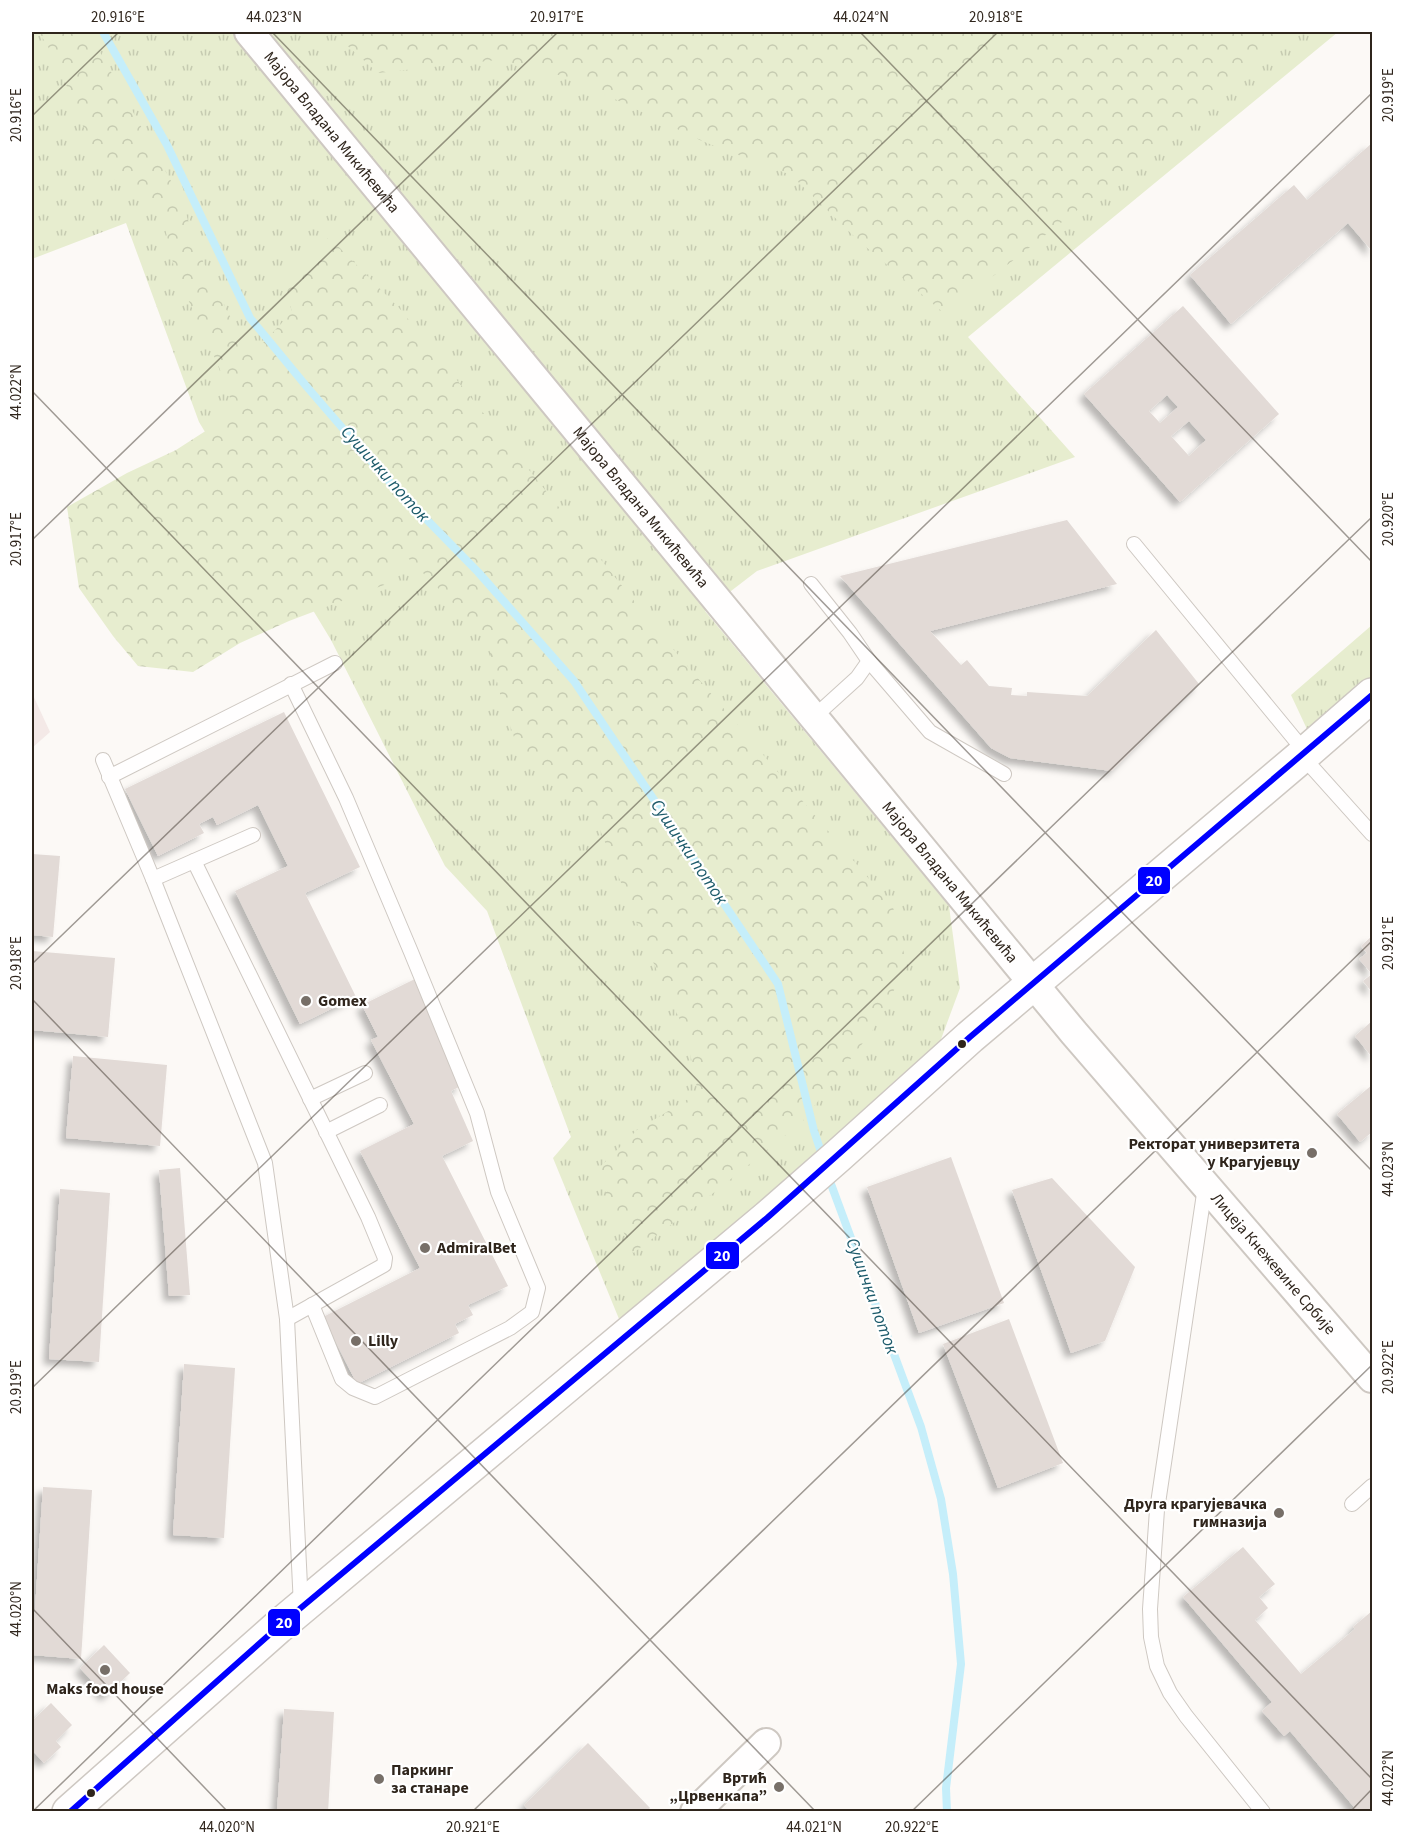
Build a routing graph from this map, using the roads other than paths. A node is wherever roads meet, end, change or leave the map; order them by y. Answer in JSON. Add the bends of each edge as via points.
{"nodes":[{"id":1,"x":249,"y":32,"type":"edge"},
{"id":2,"x":1134,"y":544,"type":"dead end"},
{"id":3,"x":811,"y":584,"type":"dead end"},
{"id":4,"x":869,"y":661,"type":"junction"},
{"id":5,"x":335,"y":663,"type":"dead end"},
{"id":6,"x":291,"y":684,"type":"junction"},
{"id":7,"x":1372,"y":695,"type":"edge"},
{"id":8,"x":814,"y":717,"type":"junction"},
{"id":9,"x":1304,"y":755,"type":"junction"},
{"id":10,"x":103,"y":760,"type":"dead end"},
{"id":11,"x":1004,"y":774,"type":"dead end"},
{"id":12,"x":109,"y":777,"type":"junction"},
{"id":13,"x":1372,"y":834,"type":"edge"},
{"id":14,"x":253,"y":835,"type":"dead end"},
{"id":15,"x":194,"y":861,"type":"junction"},
{"id":16,"x":153,"y":879,"type":"junction"},
{"id":17,"x":1034,"y":984,"type":"junction"},
{"id":18,"x":365,"y":1073,"type":"dead end"},
{"id":19,"x":310,"y":1099,"type":"junction"},
{"id":20,"x":380,"y":1105,"type":"dead end"},
{"id":21,"x":326,"y":1132,"type":"junction"},
{"id":22,"x":1206,"y":1185,"type":"junction"},
{"id":23,"x":312,"y":1305,"type":"junction"},
{"id":24,"x":287,"y":1319,"type":"junction"},
{"id":25,"x":1372,"y":1378,"type":"edge"},
{"id":26,"x":1372,"y":1486,"type":"edge"},
{"id":27,"x":1352,"y":1504,"type":"dead end"},
{"id":28,"x":301,"y":1608,"type":"junction"},
{"id":29,"x":766,"y":1743,"type":"dead end"},
{"id":30,"x":69,"y":1812,"type":"edge"},
{"id":31,"x":695,"y":1812,"type":"edge"},
{"id":32,"x":1263,"y":1812,"type":"edge"}],
"edges":[{"from":1,"to":8,"type":"street","name":"Мајора Владана Микићевића"},
{"from":2,"to":9,"type":"lane"},
{"from":3,"to":4,"type":"lane"},
{"from":4,"to":8,"type":"lane","via":[[857,678]]},
{"from":4,"to":11,"type":"lane","via":[[930,732]]},
{"from":5,"to":6,"type":"lane"},
{"from":6,"to":12,"type":"lane"},
{"from":6,"to":23,"type":"lane","via":[[346,798],[477,1113],[498,1192],[537,1288],[532,1312],[510,1328],[375,1397],[342,1379]]},
{"from":7,"to":9,"type":"street"},
{"from":8,"to":17,"type":"street","name":"Мајора Владана Микићевића"},
{"from":9,"to":13,"type":"lane"},
{"from":9,"to":17,"type":"street"},
{"from":10,"to":12,"type":"lane"},
{"from":12,"to":16,"type":"lane"},
{"from":14,"to":15,"type":"lane"},
{"from":15,"to":16,"type":"lane"},
{"from":15,"to":19,"type":"lane"},
{"from":16,"to":24,"type":"lane","via":[[265,1162]]},
{"from":17,"to":22,"type":"street","name":"Лицеја Кнежевине Србије"},
{"from":17,"to":28,"type":"street","via":[[767,1218]]},
{"from":18,"to":19,"type":"lane"},
{"from":19,"to":21,"type":"lane"},
{"from":20,"to":21,"type":"lane"},
{"from":21,"to":23,"type":"lane","via":[[385,1258],[384,1265]]},
{"from":22,"to":25,"type":"street","name":"Лицеја Кнежевине Србије"},
{"from":22,"to":32,"type":"lane","via":[[1157,1510],[1151,1637],[1157,1666],[1170,1693]]},
{"from":23,"to":24,"type":"lane"},
{"from":24,"to":28,"type":"lane"},
{"from":26,"to":27,"type":"lane"},
{"from":28,"to":30,"type":"street"},
{"from":29,"to":31,"type":"street"}]}
